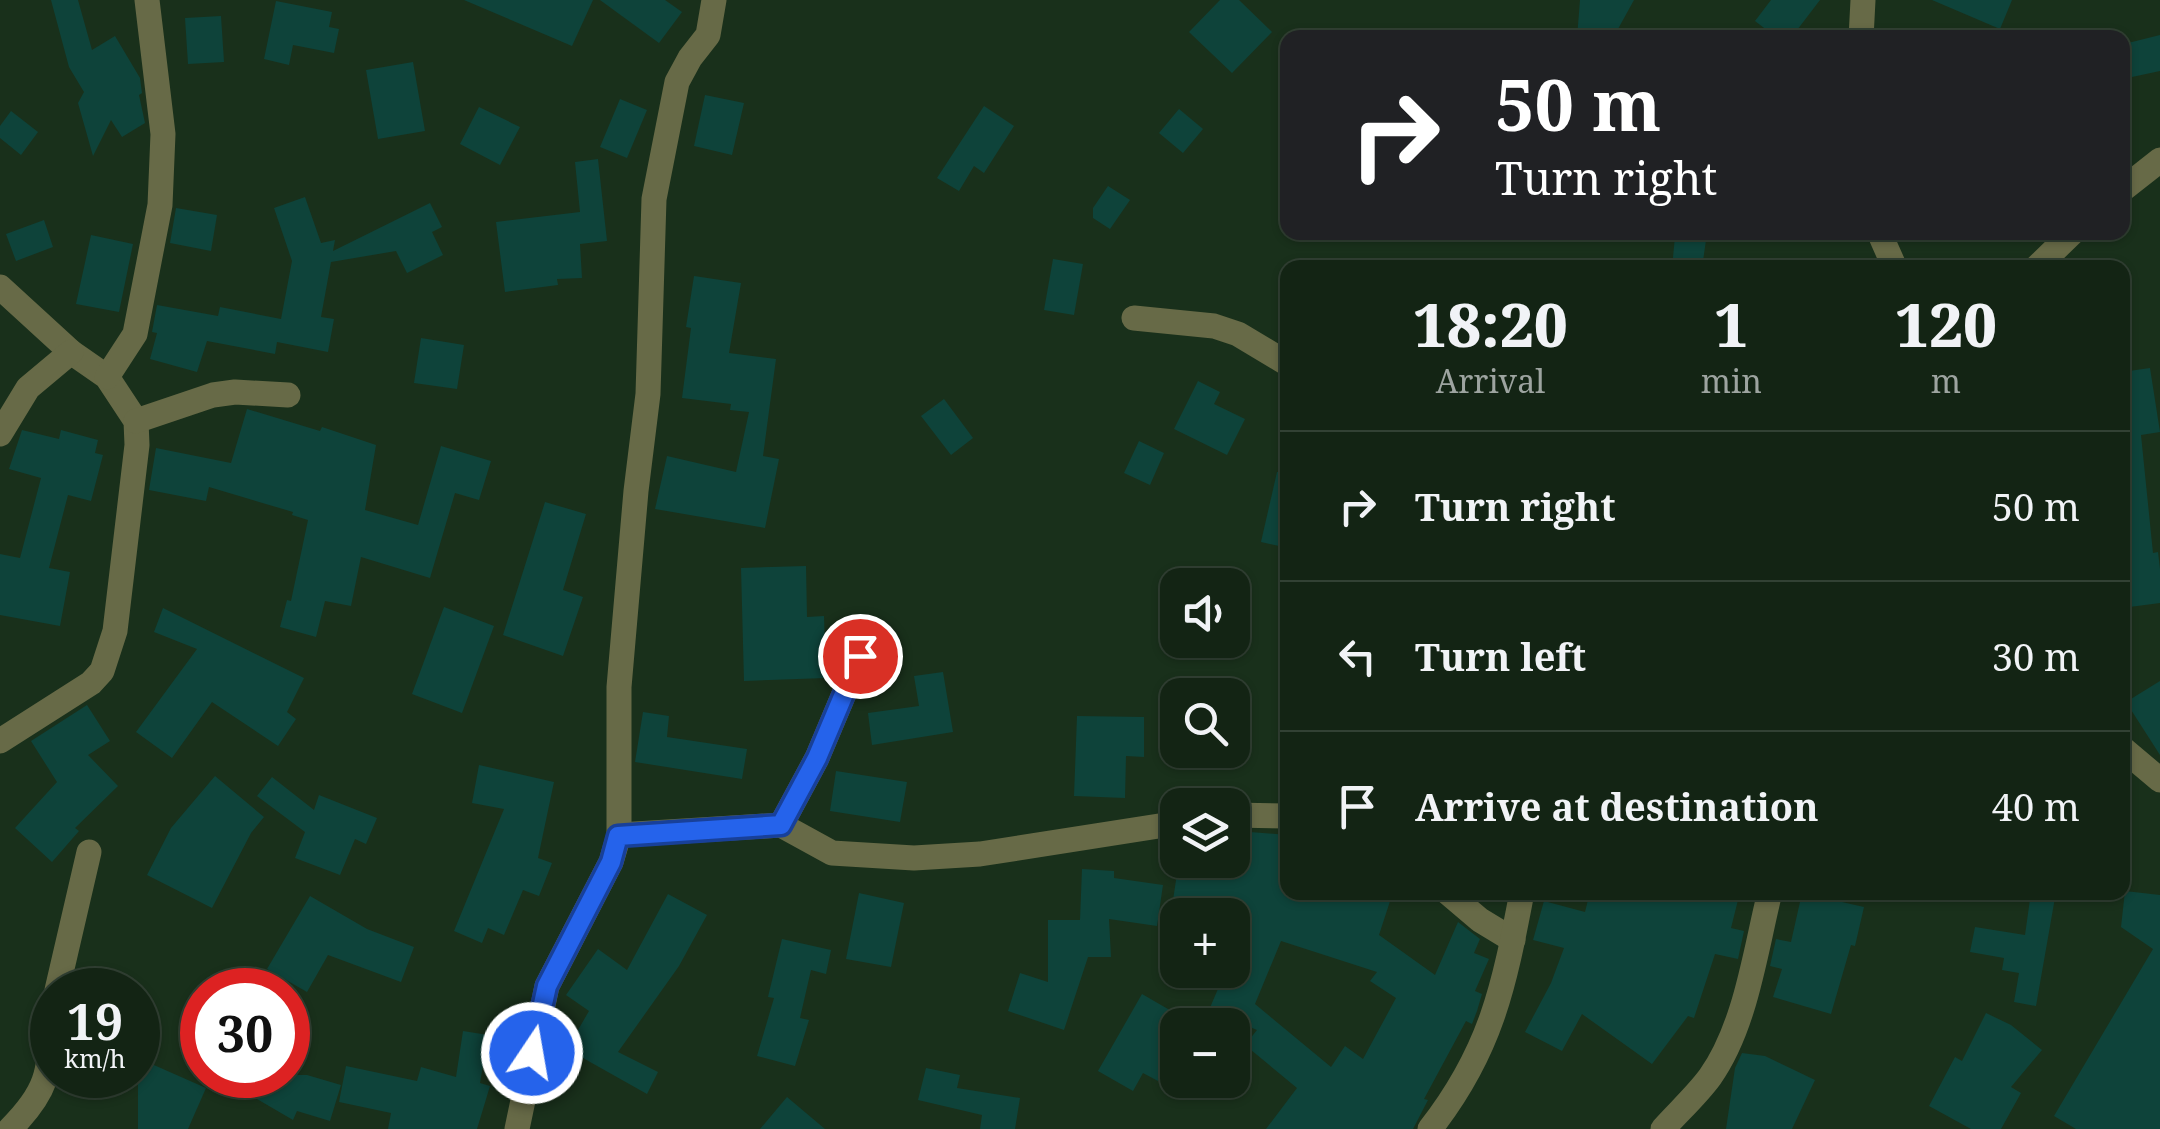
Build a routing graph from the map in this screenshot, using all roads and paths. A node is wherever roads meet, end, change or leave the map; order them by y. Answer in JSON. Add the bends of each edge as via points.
{"nodes":[{"id":1,"x":147,"y":0,"type":"edge"},
{"id":2,"x":712,"y":0,"type":"edge"},
{"id":3,"x":1863,"y":0,"type":"edge"},
{"id":4,"x":1861,"y":30,"type":"edge"},
{"id":5,"x":2160,"y":160,"type":"edge"},
{"id":6,"x":2130,"y":184,"type":"edge"},
{"id":7,"x":2066,"y":240,"type":"edge"},
{"id":8,"x":2044,"y":260,"type":"edge"},
{"id":9,"x":0,"y":286,"type":"edge"},
{"id":10,"x":1134,"y":318,"type":"dead end"},
{"id":11,"x":71,"y":352,"type":"junction"},
{"id":12,"x":1280,"y":359,"type":"edge"},
{"id":13,"x":107,"y":377,"type":"junction"},
{"id":14,"x":288,"y":395,"type":"dead end"},
{"id":15,"x":136,"y":421,"type":"junction"},
{"id":16,"x":0,"y":434,"type":"edge"},
{"id":17,"x":860,"y":656,"type":"dead end"},
{"id":18,"x":0,"y":741,"type":"edge"},
{"id":19,"x":2130,"y":755,"type":"edge"},
{"id":20,"x":2160,"y":780,"type":"edge"},
{"id":21,"x":1250,"y":815,"type":"edge"},
{"id":22,"x":1280,"y":816,"type":"edge"},
{"id":23,"x":781,"y":825,"type":"junction"},
{"id":24,"x":1160,"y":826,"type":"edge"},
{"id":25,"x":618,"y":836,"type":"junction"},
{"id":26,"x":89,"y":852,"type":"dead end"},
{"id":27,"x":1457,"y":900,"type":"edge"},
{"id":28,"x":1520,"y":900,"type":"edge"},
{"id":29,"x":1768,"y":900,"type":"edge"},
{"id":30,"x":1513,"y":940,"type":"junction"},
{"id":31,"x":63,"y":968,"type":"edge"},
{"id":32,"x":37,"y":1098,"type":"edge"},
{"id":33,"x":10,"y":1129,"type":"edge"},
{"id":34,"x":517,"y":1129,"type":"edge"},
{"id":35,"x":1430,"y":1129,"type":"edge"},
{"id":36,"x":1662,"y":1129,"type":"edge"}],
"edges":[{"from":1,"to":13,"type":"street","via":[[163,134],[161,192],[134,334]]},
{"from":2,"to":25,"type":"street","via":[[704,43],[677,82],[654,199],[648,394],[619,686]]},
{"from":3,"to":4,"type":"street"},
{"from":5,"to":6,"type":"street"},
{"from":7,"to":8,"type":"street"},
{"from":9,"to":11,"type":"street"},
{"from":10,"to":12,"type":"street","via":[[1214,326]]},
{"from":11,"to":13,"type":"street"},
{"from":11,"to":16,"type":"street","via":[[28,388]]},
{"from":13,"to":15,"type":"street"},
{"from":14,"to":15,"type":"street","via":[[214,395]]},
{"from":15,"to":18,"type":"street","via":[[108,658],[91,683]]},
{"from":17,"to":23,"type":"street"},
{"from":19,"to":20,"type":"street"},
{"from":21,"to":22,"type":"street"},
{"from":23,"to":24,"type":"street","via":[[832,852],[914,858]]},
{"from":23,"to":25,"type":"street"},
{"from":25,"to":34,"type":"street","via":[[547,986]]},
{"from":26,"to":31,"type":"street"},
{"from":27,"to":30,"type":"street"},
{"from":28,"to":30,"type":"street"},
{"from":29,"to":36,"type":"street","via":[[1728,1045],[1710,1077]]},
{"from":30,"to":35,"type":"street","via":[[1496,1014],[1458,1091]]},
{"from":32,"to":33,"type":"street"}]}
